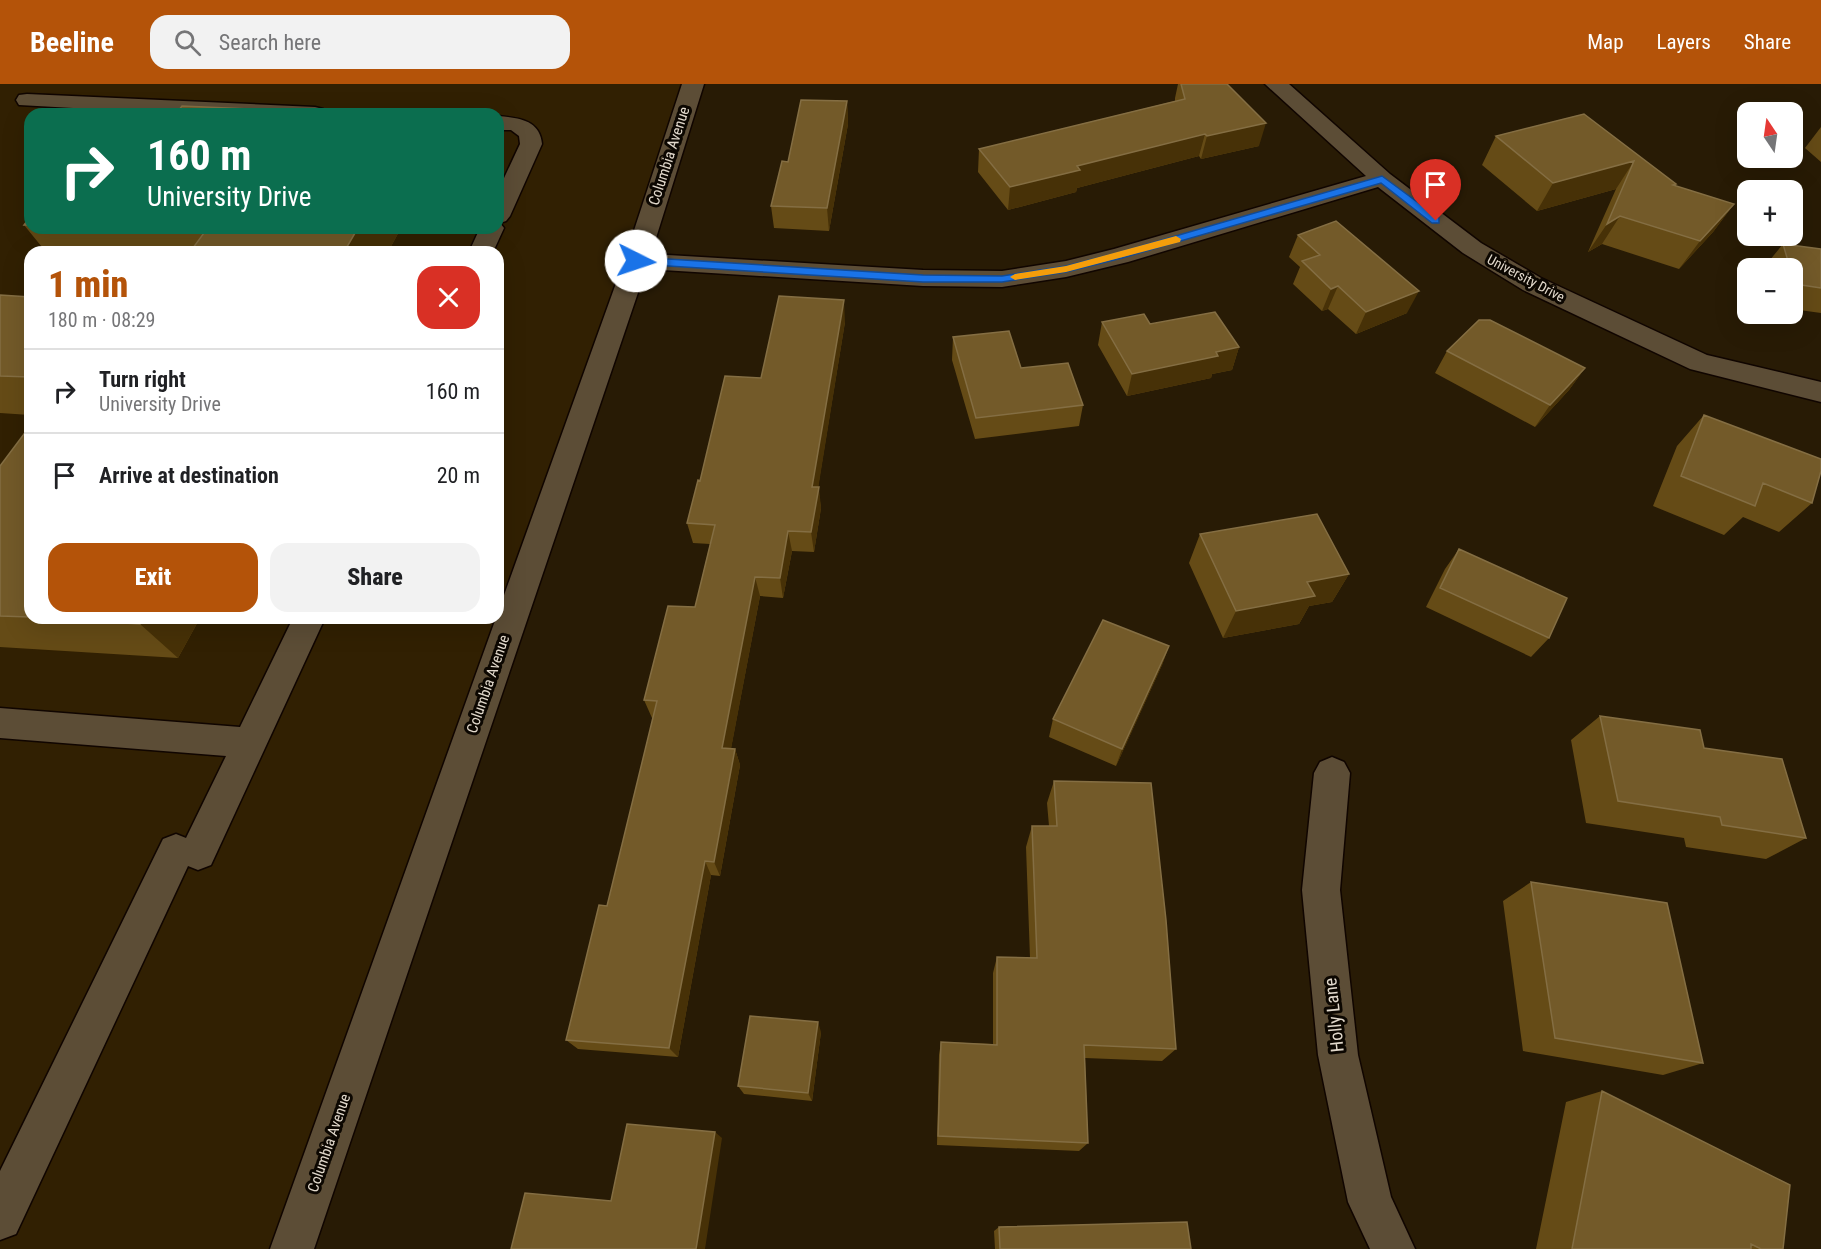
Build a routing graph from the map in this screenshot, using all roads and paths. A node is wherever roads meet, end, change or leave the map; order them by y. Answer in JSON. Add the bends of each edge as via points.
{"nodes":[{"id":1,"x":693,"y":84,"type":"edge"},
{"id":2,"x":1276,"y":84,"type":"edge"},
{"id":3,"x":27,"y":100,"type":"dead end"},
{"id":4,"x":192,"y":108,"type":"edge"},
{"id":5,"x":504,"y":123,"type":"edge"},
{"id":6,"x":1382,"y":179,"type":"junction"},
{"id":7,"x":504,"y":203,"type":"edge"},
{"id":8,"x":636,"y":261,"type":"junction"},
{"id":9,"x":1821,"y":392,"type":"edge"},
{"id":10,"x":306,"y":624,"type":"edge"},
{"id":11,"x":0,"y":723,"type":"edge"},
{"id":12,"x":250,"y":742,"type":"junction"},
{"id":13,"x":1332,"y":773,"type":"dead end"},
{"id":14,"x":0,"y":1218,"type":"edge"},
{"id":15,"x":292,"y":1249,"type":"edge"},
{"id":16,"x":1393,"y":1249,"type":"edge"}],
"edges":[{"from":1,"to":8,"type":"street","name":"Columbia Avenue"},
{"from":2,"to":6,"type":"street","name":"University Drive"},
{"from":3,"to":4,"type":"street"},
{"from":5,"to":7,"type":"street","via":[[516,124],[530,133],[531,144]]},
{"from":6,"to":8,"type":"street","via":[[1119,256],[1002,279],[923,279]]},
{"from":6,"to":9,"type":"street","name":"University Drive","via":[[1472,248],[1532,284],[1699,362]]},
{"from":8,"to":15,"type":"street","name":"Columbia Avenue"},
{"from":10,"to":12,"type":"street"},
{"from":11,"to":12,"type":"street"},
{"from":12,"to":14,"type":"street","via":[[187,852]]},
{"from":13,"to":16,"type":"street","name":"Holly Lane","via":[[1321,890],[1338,1056],[1370,1202]]}]}
